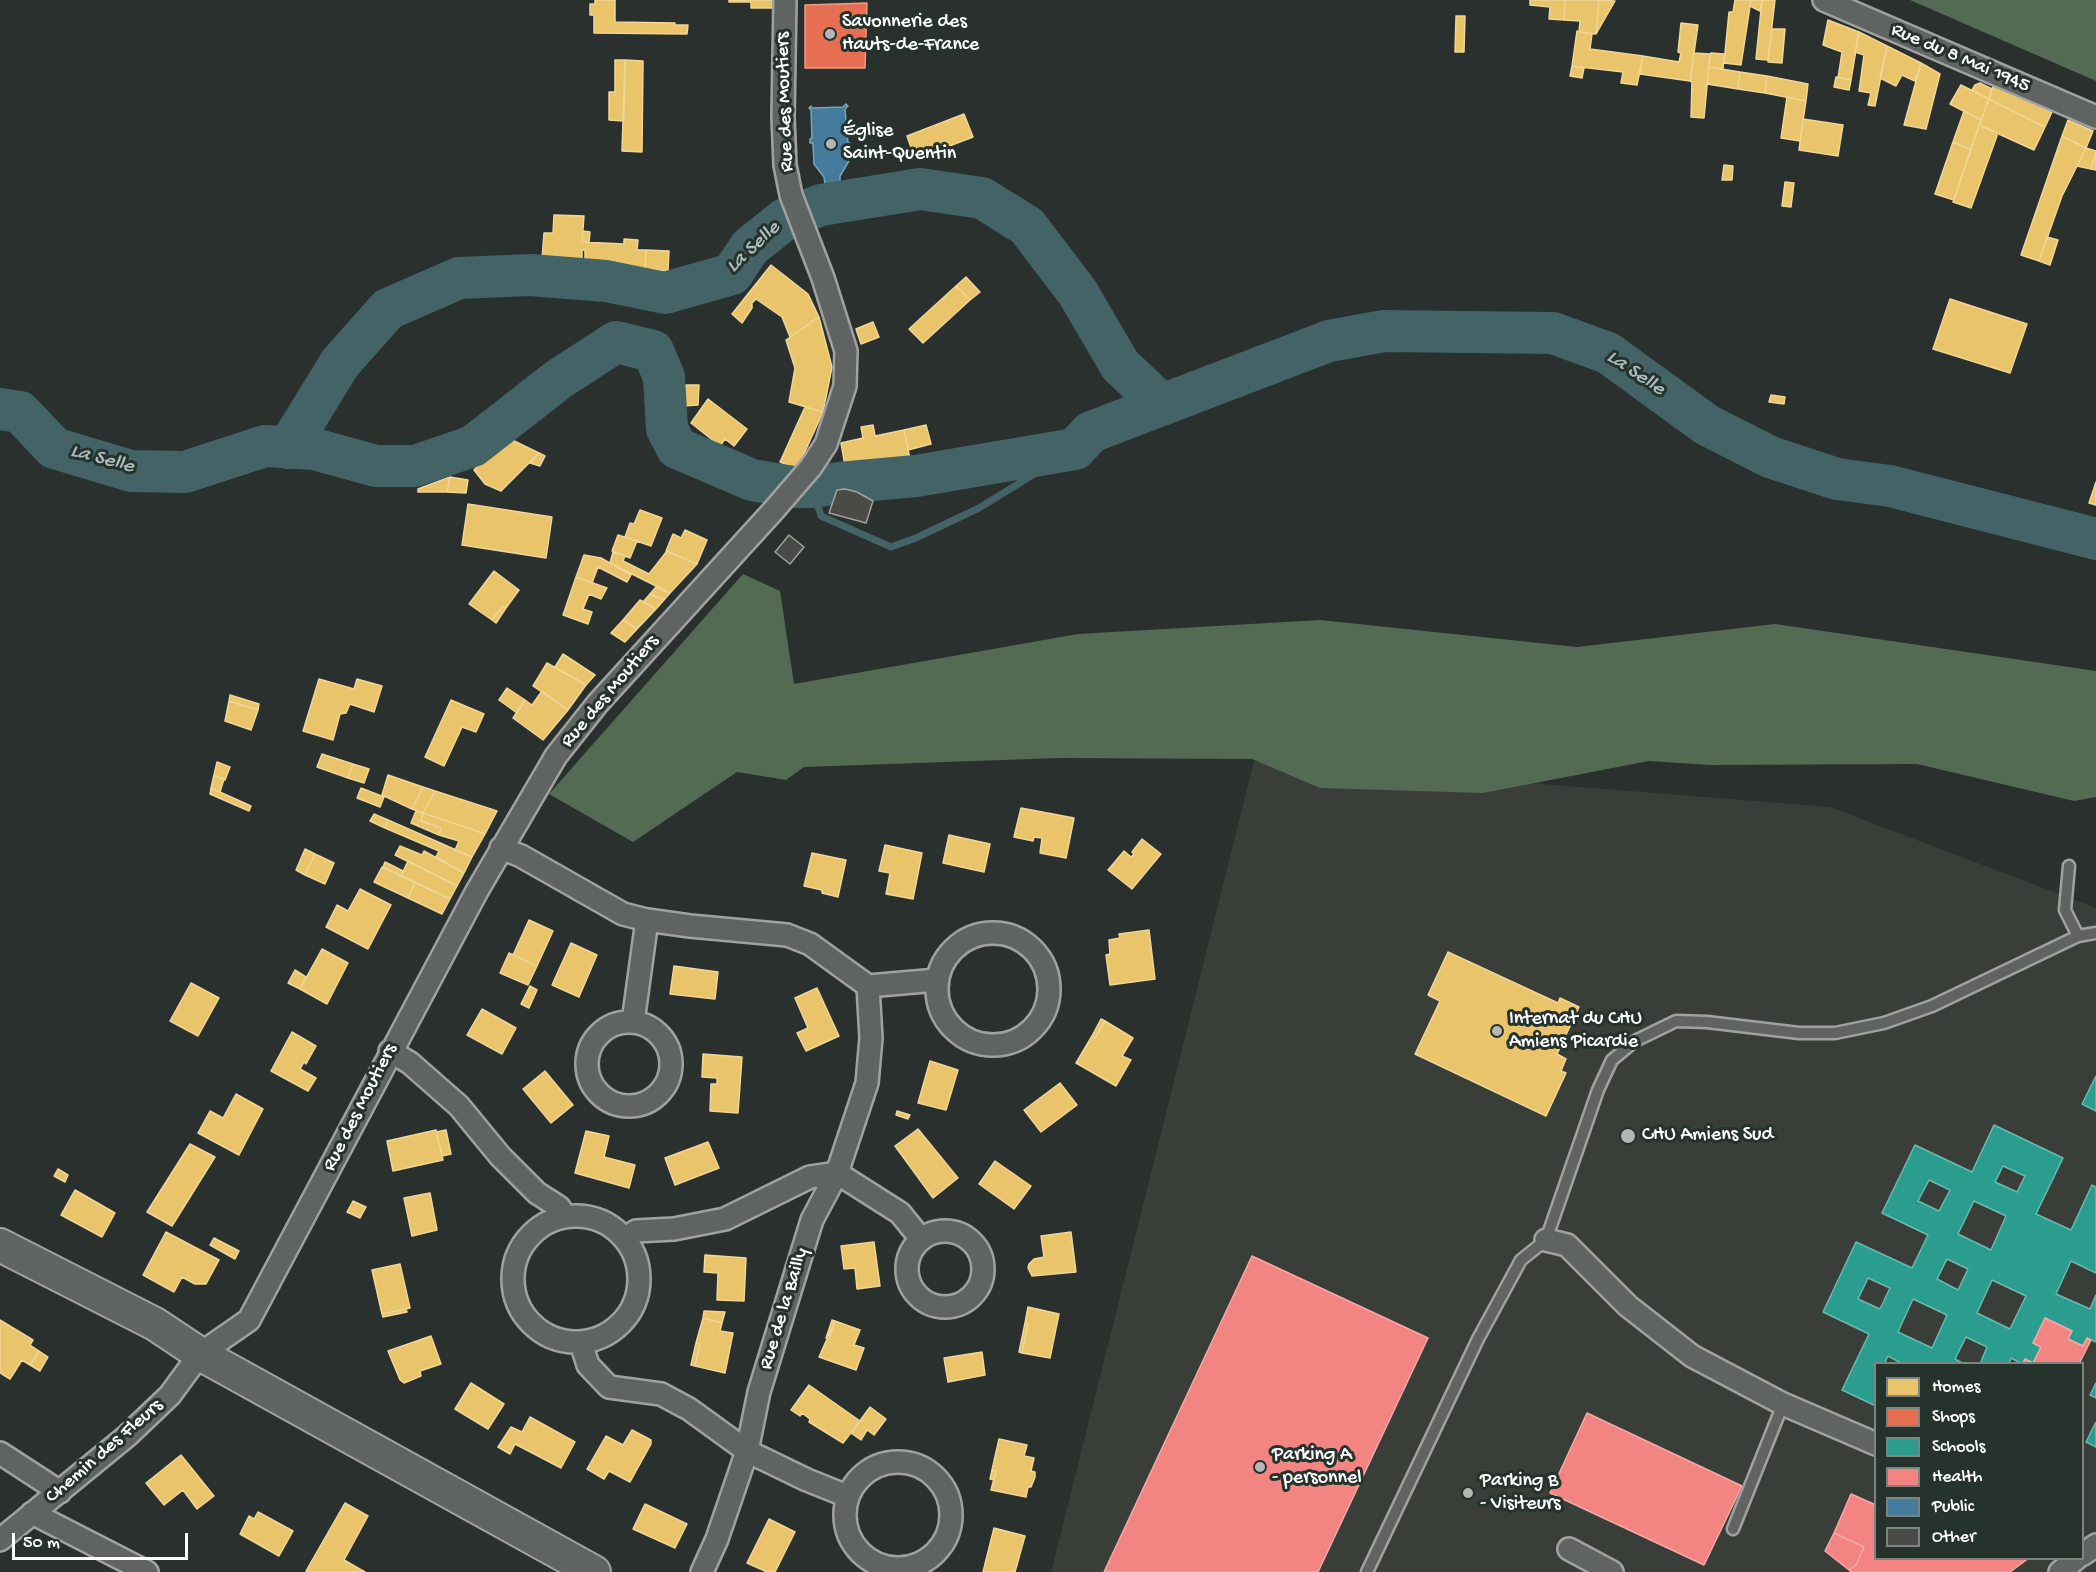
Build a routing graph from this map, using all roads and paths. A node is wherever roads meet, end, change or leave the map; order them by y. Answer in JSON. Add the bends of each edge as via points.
{"nodes":[{"id":1,"x":785,"y":0,"type":"edge"},
{"id":2,"x":1824,"y":0,"type":"edge"},
{"id":3,"x":2096,"y":117,"type":"edge"},
{"id":4,"x":501,"y":848,"type":"junction"},
{"id":5,"x":2069,"y":866,"type":"dead end"},
{"id":6,"x":647,"y":920,"type":"junction"},
{"id":7,"x":2096,"y":933,"type":"edge"},
{"id":8,"x":2078,"y":936,"type":"junction"},
{"id":9,"x":938,"y":980,"type":"junction"},
{"id":10,"x":868,"y":986,"type":"junction"},
{"id":11,"x":633,"y":1022,"type":"dead end"},
{"id":12,"x":390,"y":1051,"type":"junction"},
{"id":13,"x":837,"y":1173,"type":"junction"},
{"id":14,"x":565,"y":1217,"type":"junction"},
{"id":15,"x":625,"y":1239,"type":"junction"},
{"id":16,"x":921,"y":1239,"type":"dead end"},
{"id":17,"x":1546,"y":1240,"type":"junction"},
{"id":18,"x":0,"y":1245,"type":"edge"},
{"id":19,"x":581,"y":1342,"type":"junction"},
{"id":20,"x":200,"y":1354,"type":"junction"},
{"id":21,"x":1783,"y":1404,"type":"junction"},
{"id":22,"x":1874,"y":1444,"type":"edge"},
{"id":23,"x":747,"y":1451,"type":"junction"},
{"id":24,"x":0,"y":1453,"type":"edge"},
{"id":25,"x":60,"y":1492,"type":"junction"},
{"id":26,"x":847,"y":1496,"type":"junction"},
{"id":27,"x":33,"y":1513,"type":"junction"},
{"id":28,"x":1733,"y":1529,"type":"dead end"},
{"id":29,"x":0,"y":1540,"type":"edge"},
{"id":30,"x":1569,"y":1549,"type":"dead end"},
{"id":31,"x":2075,"y":1560,"type":"edge"},
{"id":32,"x":147,"y":1572,"type":"edge"},
{"id":33,"x":594,"y":1572,"type":"edge"},
{"id":34,"x":702,"y":1572,"type":"edge"},
{"id":35,"x":1368,"y":1572,"type":"edge"},
{"id":36,"x":1612,"y":1572,"type":"edge"},
{"id":37,"x":2060,"y":1572,"type":"edge"}],
"edges":[{"from":1,"to":4,"type":"street","name":"Rue des Moutiers","via":[[785,165],[791,195],[846,351],[845,386],[835,419],[826,444],[811,467],[597,703],[556,756]]},
{"from":2,"to":3,"type":"street","name":"Rue du 8 Mai 1945"},
{"from":4,"to":6,"type":"street","via":[[623,914]]},
{"from":4,"to":12,"type":"street","name":"Rue des Moutiers"},
{"from":5,"to":8,"type":"lane","via":[[2065,910]]},
{"from":6,"to":10,"type":"street","via":[[787,935],[810,944]]},
{"from":6,"to":11,"type":"street"},
{"from":7,"to":8,"type":"lane"},
{"from":8,"to":17,"type":"lane","via":[[1932,1006],[1884,1023],[1835,1033],[1799,1033],[1676,1021],[1635,1041],[1612,1060],[1598,1090]]},
{"from":9,"to":9,"type":"street","via":[[937,998],[953,1029],[967,1040],[984,1045],[1002,1046],[1019,1040],[1044,1016],[1049,999],[1049,979],[1042,961],[1029,945],[1012,936],[973,936],[944,961]]},
{"from":9,"to":10,"type":"street"},
{"from":10,"to":13,"type":"street","name":"Rue de la Bailly","via":[[871,1038],[867,1083]]},
{"from":12,"to":14,"type":"street","via":[[410,1063],[459,1106],[500,1156],[537,1193],[560,1207]]},
{"from":12,"to":20,"type":"street","name":"Rue des Moutiers","via":[[249,1320]]},
{"from":13,"to":15,"type":"street","via":[[810,1177],[725,1219],[674,1229],[636,1231]]},
{"from":13,"to":16,"type":"street","via":[[900,1213]]},
{"from":13,"to":23,"type":"street","name":"Rue de la Bailly","via":[[812,1220],[759,1392]]},
{"from":14,"to":15,"type":"street","via":[[598,1220]]},
{"from":14,"to":19,"type":"street","via":[[544,1224],[528,1238],[517,1256],[512,1277],[515,1298],[525,1317],[541,1332],[561,1341]]},
{"from":15,"to":19,"type":"street","via":[[639,1275],[630,1312],[617,1328],[600,1338]]},
{"from":17,"to":21,"type":"street","via":[[1567,1245],[1628,1306],[1692,1356]]},
{"from":17,"to":35,"type":"lane","via":[[1521,1260],[1483,1329]]},
{"from":18,"to":20,"type":"street","via":[[155,1324]]},
{"from":19,"to":23,"type":"street","via":[[588,1365],[609,1387],[661,1394]]},
{"from":20,"to":25,"type":"street","name":"Chemin des Fleurs","via":[[170,1395]]},
{"from":20,"to":33,"type":"street"},
{"from":21,"to":22,"type":"street"},
{"from":21,"to":28,"type":"lane"},
{"from":23,"to":26,"type":"street"},
{"from":23,"to":34,"type":"street","name":"Rue de la Bailly"},
{"from":24,"to":25,"type":"street"},
{"from":25,"to":27,"type":"street","name":"Chemin des Fleurs"},
{"from":26,"to":26,"type":"street","via":[[846,1531],[867,1559],[882,1566],[900,1569],[917,1565],[932,1556],[950,1526],[946,1491],[921,1467],[904,1462],[870,1469]]},
{"from":27,"to":29,"type":"street","name":"Chemin des Fleurs"},
{"from":27,"to":32,"type":"street"},
{"from":30,"to":36,"type":"street"},
{"from":31,"to":37,"type":"street"}]}
